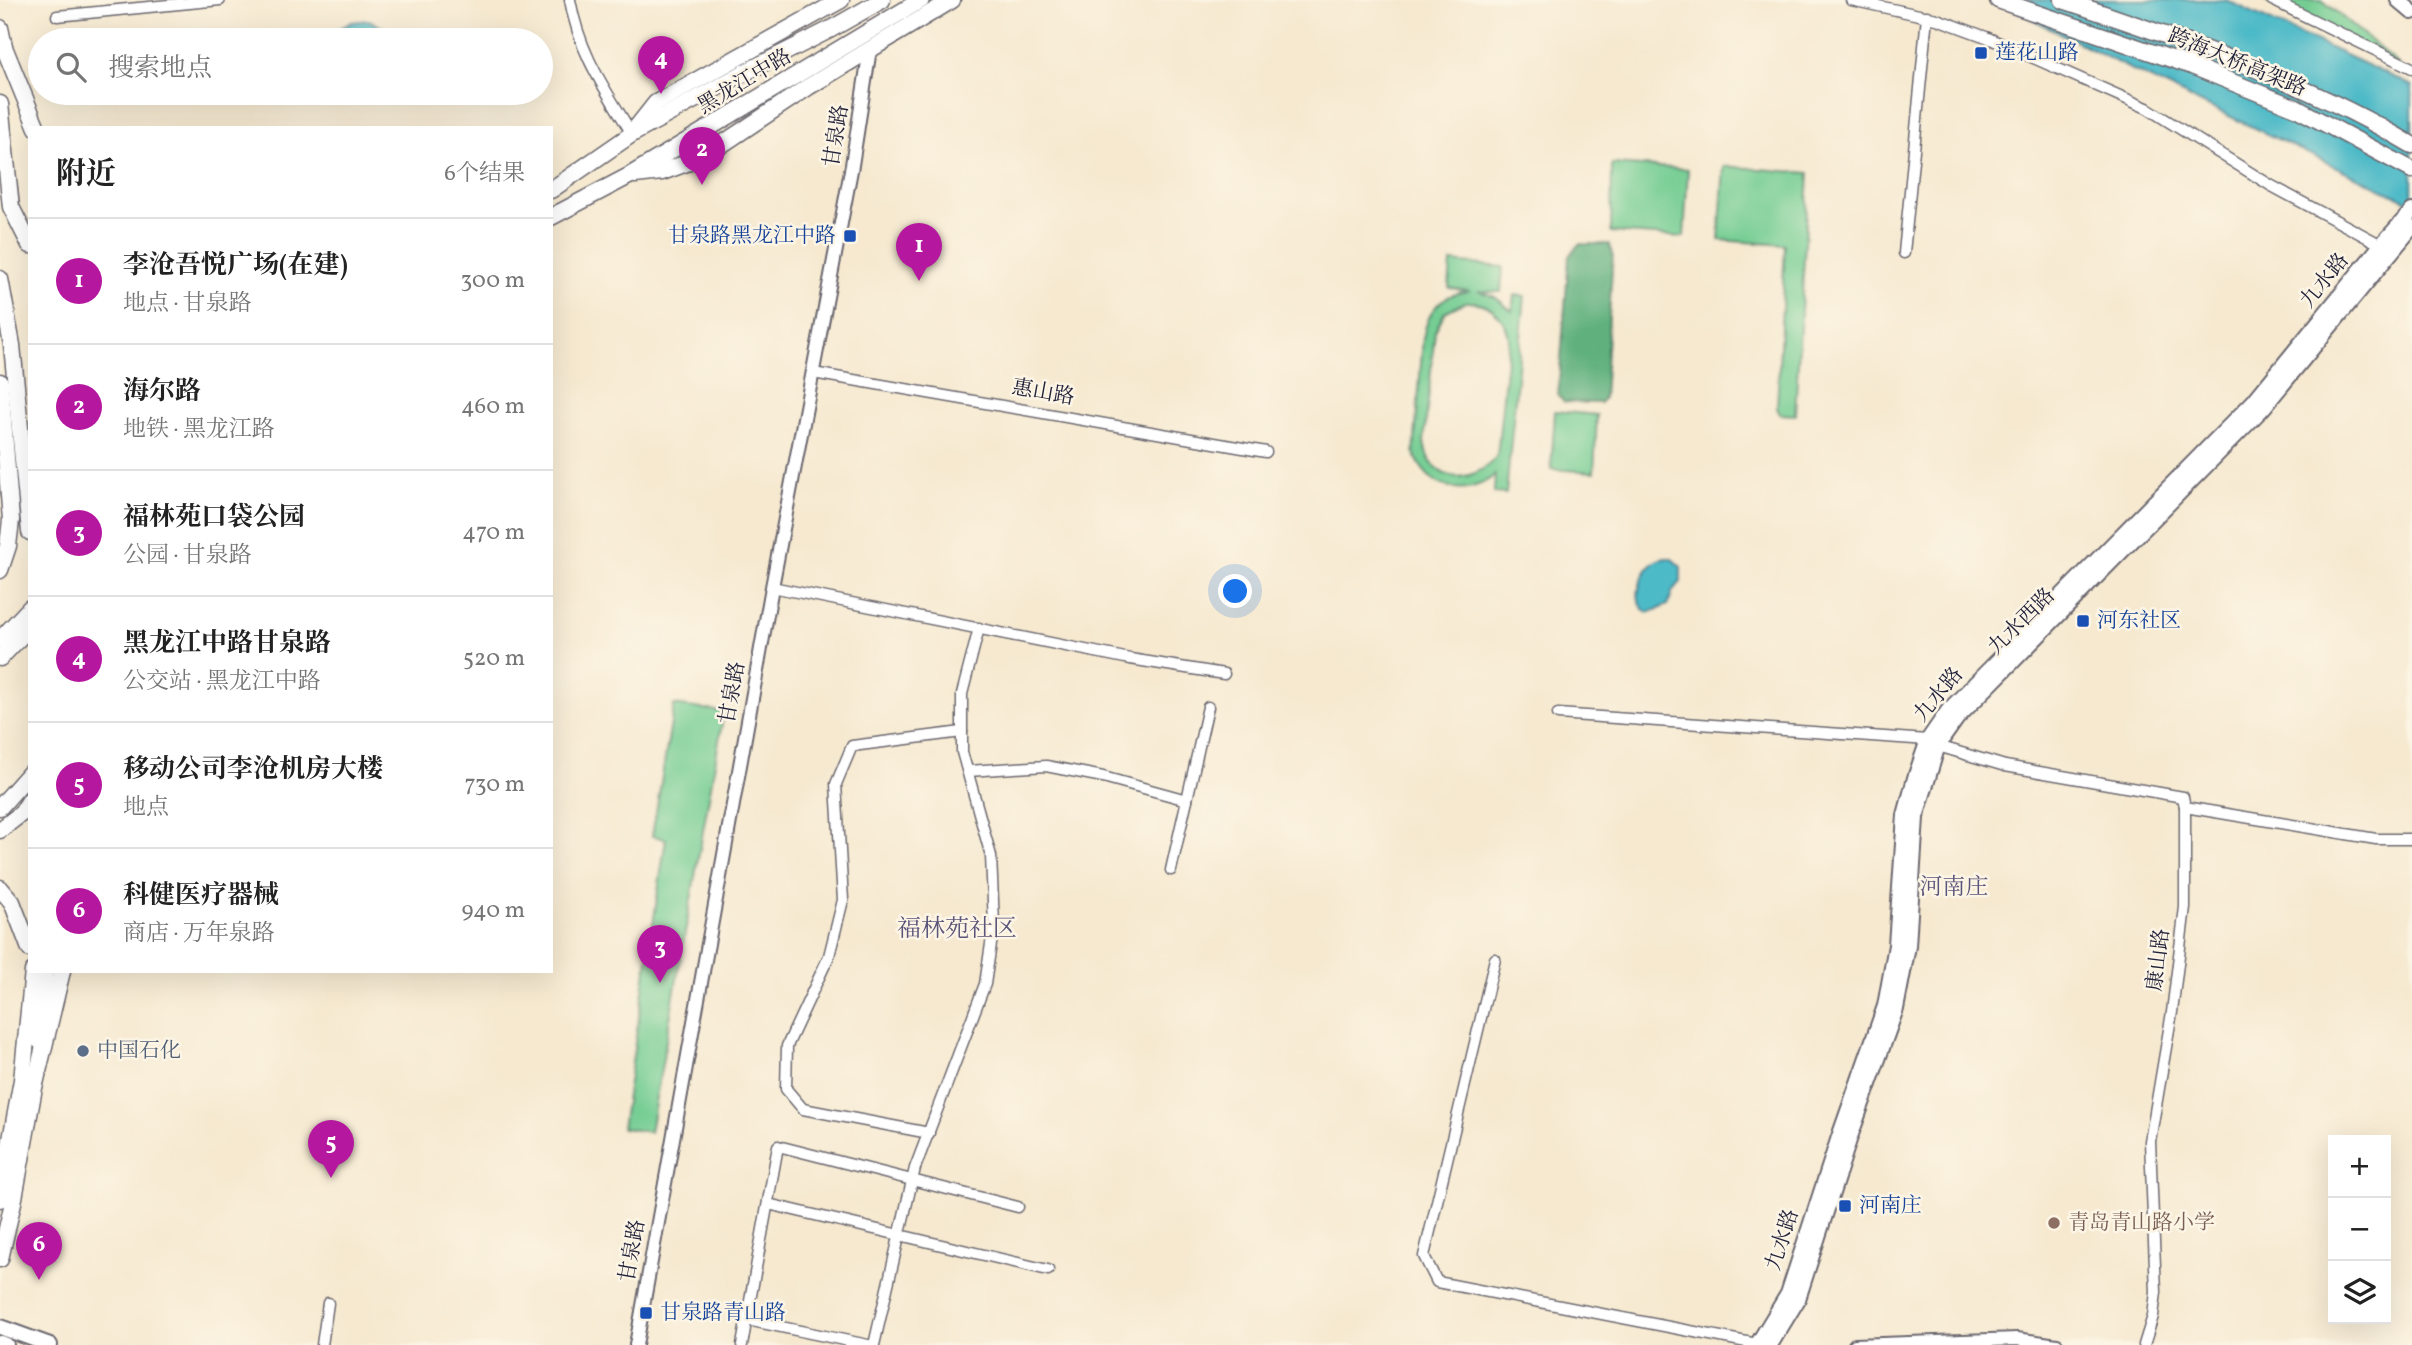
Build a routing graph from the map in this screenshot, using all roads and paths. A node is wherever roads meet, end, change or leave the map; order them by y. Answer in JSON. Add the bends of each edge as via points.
{"nodes":[{"id":1,"x":220,"y":0,"type":"edge"},
{"id":2,"x":570,"y":0,"type":"edge"},
{"id":3,"x":841,"y":0,"type":"edge"},
{"id":4,"x":882,"y":0,"type":"edge"},
{"id":5,"x":953,"y":0,"type":"edge"},
{"id":6,"x":1851,"y":0,"type":"edge"},
{"id":7,"x":1998,"y":0,"type":"edge"},
{"id":8,"x":2063,"y":0,"type":"edge"},
{"id":9,"x":2272,"y":0,"type":"edge"},
{"id":10,"x":2398,"y":0,"type":"edge"},
{"id":11,"x":921,"y":1,"type":"edge"},
{"id":12,"x":2412,"y":12,"type":"edge"},
{"id":13,"x":57,"y":16,"type":"dead end"},
{"id":14,"x":1927,"y":16,"type":"junction"},
{"id":15,"x":0,"y":28,"type":"edge"},
{"id":16,"x":870,"y":49,"type":"junction"},
{"id":17,"x":2412,"y":68,"type":"edge"},
{"id":18,"x":0,"y":104,"type":"edge"},
{"id":19,"x":36,"y":126,"type":"edge"},
{"id":20,"x":632,"y":134,"type":"junction"},
{"id":21,"x":2412,"y":145,"type":"edge"},
{"id":22,"x":2412,"y":170,"type":"edge"},
{"id":23,"x":629,"y":176,"type":"junction"},
{"id":24,"x":553,"y":189,"type":"edge"},
{"id":25,"x":2412,"y":211,"type":"edge"},
{"id":26,"x":553,"y":217,"type":"edge"},
{"id":27,"x":2412,"y":227,"type":"edge"},
{"id":28,"x":28,"y":241,"type":"edge"},
{"id":29,"x":2386,"y":247,"type":"junction"},
{"id":30,"x":1903,"y":253,"type":"dead end"},
{"id":31,"x":0,"y":279,"type":"edge"},
{"id":32,"x":813,"y":373,"type":"junction"},
{"id":33,"x":0,"y":382,"type":"edge"},
{"id":34,"x":1266,"y":452,"type":"dead end"},
{"id":35,"x":28,"y":512,"type":"edge"},
{"id":36,"x":0,"y":570,"type":"edge"},
{"id":37,"x":772,"y":587,"type":"junction"},
{"id":38,"x":28,"y":610,"type":"edge"},
{"id":39,"x":979,"y":628,"type":"junction"},
{"id":40,"x":28,"y":629,"type":"edge"},
{"id":41,"x":0,"y":640,"type":"edge"},
{"id":42,"x":0,"y":657,"type":"edge"},
{"id":43,"x":1224,"y":674,"type":"dead end"},
{"id":44,"x":1208,"y":707,"type":"dead end"},
{"id":45,"x":1558,"y":714,"type":"dead end"},
{"id":46,"x":962,"y":732,"type":"junction"},
{"id":47,"x":1933,"y":743,"type":"junction"},
{"id":48,"x":968,"y":771,"type":"junction"},
{"id":49,"x":28,"y":775,"type":"edge"},
{"id":50,"x":1187,"y":800,"type":"junction"},
{"id":51,"x":28,"y":803,"type":"edge"},
{"id":52,"x":0,"y":807,"type":"edge"},
{"id":53,"x":2185,"y":807,"type":"junction"},
{"id":54,"x":0,"y":830,"type":"edge"},
{"id":55,"x":2412,"y":839,"type":"edge"},
{"id":56,"x":1171,"y":870,"type":"dead end"},
{"id":57,"x":0,"y":888,"type":"edge"},
{"id":58,"x":28,"y":944,"type":"edge"},
{"id":59,"x":1495,"y":959,"type":"dead end"},
{"id":60,"x":33,"y":973,"type":"edge"},
{"id":61,"x":45,"y":973,"type":"edge"},
{"id":62,"x":50,"y":973,"type":"edge"},
{"id":63,"x":62,"y":973,"type":"edge"},
{"id":64,"x":44,"y":998,"type":"junction"},
{"id":65,"x":35,"y":1084,"type":"junction"},
{"id":66,"x":929,"y":1133,"type":"junction"},
{"id":67,"x":912,"y":1180,"type":"junction"},
{"id":68,"x":0,"y":1199,"type":"edge"},
{"id":69,"x":768,"y":1204,"type":"junction"},
{"id":70,"x":1018,"y":1208,"type":"dead end"},
{"id":71,"x":900,"y":1235,"type":"junction"},
{"id":72,"x":0,"y":1259,"type":"edge"},
{"id":73,"x":1048,"y":1270,"type":"dead end"},
{"id":74,"x":328,"y":1303,"type":"dead end"},
{"id":75,"x":747,"y":1320,"type":"junction"},
{"id":76,"x":0,"y":1327,"type":"edge"},
{"id":77,"x":0,"y":1343,"type":"edge"},
{"id":78,"x":6,"y":1345,"type":"edge"},
{"id":79,"x":50,"y":1345,"type":"edge"},
{"id":80,"x":322,"y":1345,"type":"edge"},
{"id":81,"x":636,"y":1345,"type":"edge"},
{"id":82,"x":742,"y":1345,"type":"edge"},
{"id":83,"x":868,"y":1345,"type":"edge"},
{"id":84,"x":874,"y":1345,"type":"edge"},
{"id":85,"x":1761,"y":1345,"type":"edge"},
{"id":86,"x":1855,"y":1345,"type":"edge"},
{"id":87,"x":2057,"y":1345,"type":"edge"},
{"id":88,"x":2144,"y":1345,"type":"edge"}],
"edges":[{"from":1,"to":13,"type":"street"},
{"from":2,"to":20,"type":"street","via":[[588,61]]},
{"from":3,"to":20,"type":"main road","name":"黑龙江中路","via":[[656,103]]},
{"from":4,"to":20,"type":"main road","name":"黑龙江中路"},
{"from":5,"to":16,"type":"main road"},
{"from":6,"to":14,"type":"street"},
{"from":7,"to":22,"type":"main road","name":"跨海大桥高架路","via":[[2296,107]]},
{"from":8,"to":21,"type":"main road","name":"跨海大桥高架路","via":[[2306,90]]},
{"from":9,"to":17,"type":"street"},
{"from":10,"to":12,"type":"main road"},
{"from":11,"to":23,"type":"main road","name":"黑龙江中路"},
{"from":14,"to":29,"type":"street","via":[[2147,107],[2270,185]]},
{"from":14,"to":30,"type":"street"},
{"from":15,"to":19,"type":"main road"},
{"from":16,"to":23,"type":"main road","via":[[703,157],[662,172]]},
{"from":16,"to":32,"type":"street","name":"甘泉路"},
{"from":18,"to":28,"type":"main road","via":[[11,207]]},
{"from":20,"to":24,"type":"main road","name":"黑龙江中路"},
{"from":23,"to":26,"type":"main road","name":"黑龙江中路"},
{"from":25,"to":29,"type":"main road"},
{"from":27,"to":29,"type":"main road"},
{"from":29,"to":47,"type":"main road","name":"九水西路","via":[[2263,408]]},
{"from":31,"to":35,"type":"main road","via":[[12,345]]},
{"from":32,"to":34,"type":"street","name":"惠山路"},
{"from":32,"to":37,"type":"street","name":"甘泉路"},
{"from":33,"to":36,"type":"main road","via":[[11,520]]},
{"from":37,"to":39,"type":"street"},
{"from":37,"to":81,"type":"street","name":"甘泉路"},
{"from":38,"to":41,"type":"main road"},
{"from":39,"to":43,"type":"street"},
{"from":39,"to":46,"type":"street","via":[[962,694]]},
{"from":40,"to":42,"type":"main road"},
{"from":44,"to":50,"type":"street"},
{"from":45,"to":47,"type":"street"},
{"from":46,"to":48,"type":"street"},
{"from":46,"to":66,"type":"street","via":[[852,746],[835,784],[843,900],[829,956],[788,1046],[786,1089],[803,1109]]},
{"from":47,"to":53,"type":"street","via":[[2004,766],[2183,797]]},
{"from":47,"to":85,"type":"main road","name":"九水西路","via":[[1916,817],[1908,946],[1896,1009],[1798,1299]]},
{"from":48,"to":50,"type":"street","via":[[1046,766]]},
{"from":48,"to":66,"type":"street","via":[[991,856],[994,924],[985,984]]},
{"from":49,"to":52,"type":"main road"},
{"from":50,"to":56,"type":"street"},
{"from":51,"to":54,"type":"main road"},
{"from":53,"to":55,"type":"street","via":[[2376,839]]},
{"from":53,"to":88,"type":"street","name":"康山路","via":[[2185,907],[2150,1141],[2156,1292]]},
{"from":57,"to":58,"type":"main road","via":[[12,902]]},
{"from":59,"to":85,"type":"street","via":[[1424,1256],[1437,1282]]},
{"from":60,"to":68,"type":"main road","via":[[22,1080]]},
{"from":61,"to":64,"type":"main road"},
{"from":62,"to":64,"type":"main road"},
{"from":63,"to":65,"type":"main road"},
{"from":64,"to":65,"type":"main road"},
{"from":65,"to":72,"type":"main road"},
{"from":66,"to":67,"type":"street"},
{"from":67,"to":69,"type":"street","via":[[778,1146]]},
{"from":67,"to":70,"type":"street"},
{"from":67,"to":71,"type":"street"},
{"from":69,"to":71,"type":"street"},
{"from":69,"to":75,"type":"street"},
{"from":71,"to":73,"type":"street"},
{"from":71,"to":84,"type":"street"},
{"from":74,"to":80,"type":"street"},
{"from":75,"to":82,"type":"street"},
{"from":75,"to":83,"type":"street"},
{"from":76,"to":79,"type":"main road"},
{"from":77,"to":78,"type":"main road"},
{"from":86,"to":87,"type":"street","via":[[2017,1339]]}]}
